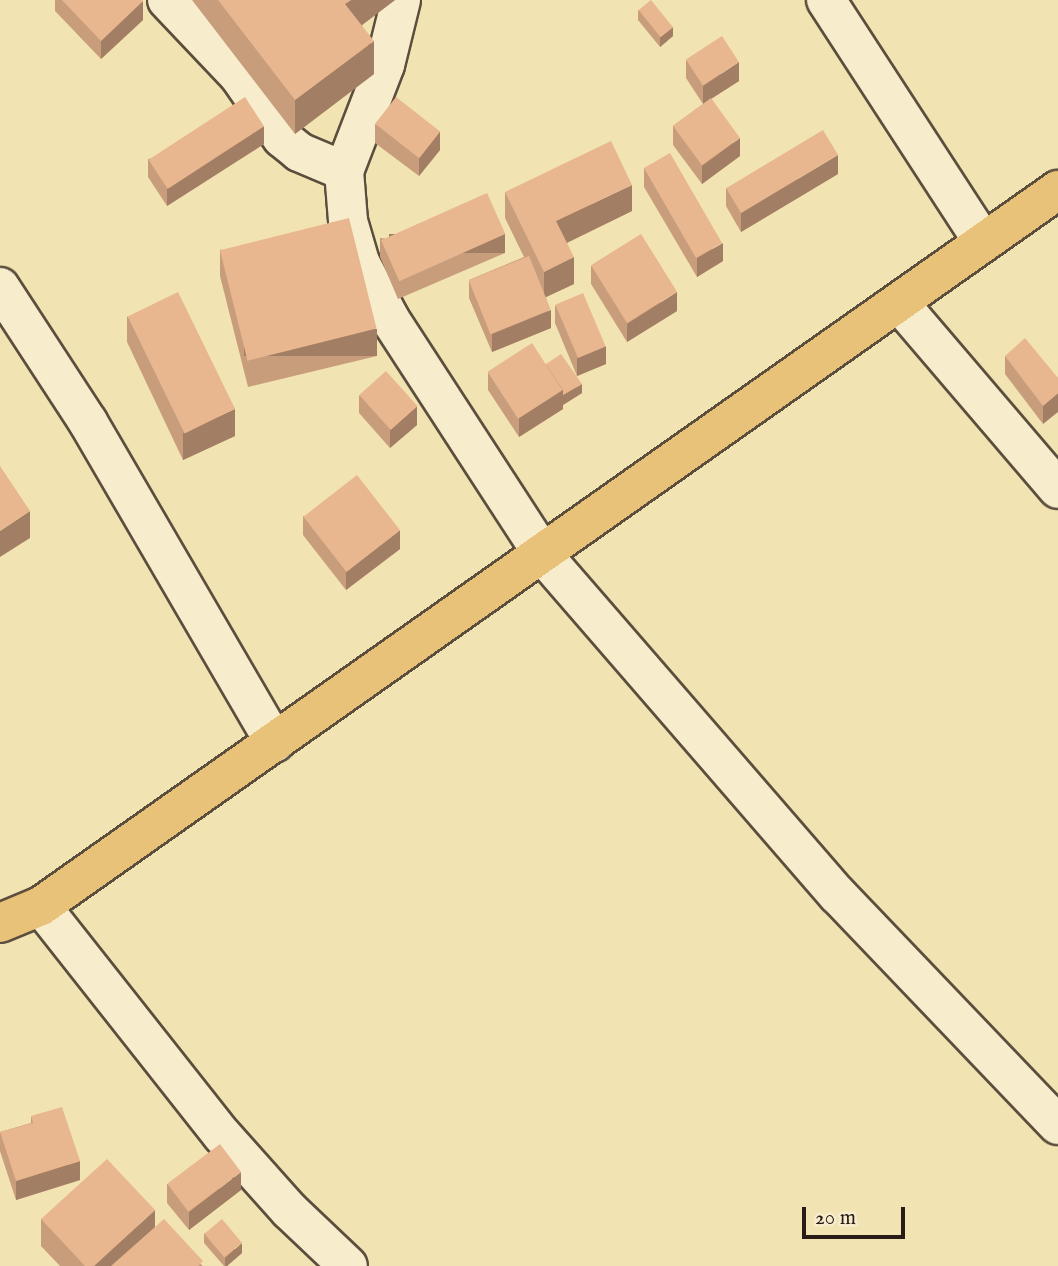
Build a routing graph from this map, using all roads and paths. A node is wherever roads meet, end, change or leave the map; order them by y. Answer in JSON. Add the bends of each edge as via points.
{"nodes":[{"id":1,"x":167,"y":0,"type":"edge"},
{"id":2,"x":401,"y":0,"type":"edge"},
{"id":3,"x":826,"y":0,"type":"edge"},
{"id":4,"x":344,"y":171,"type":"junction"},
{"id":5,"x":1058,"y":190,"type":"edge"},
{"id":6,"x":983,"y":242,"type":"junction"},
{"id":7,"x":0,"y":287,"type":"edge"},
{"id":8,"x":900,"y":304,"type":"junction"},
{"id":9,"x":1058,"y":489,"type":"edge"},
{"id":10,"x":543,"y":555,"type":"junction"},
{"id":11,"x":275,"y":743,"type":"junction"},
{"id":12,"x":41,"y":906,"type":"junction"},
{"id":13,"x":0,"y":923,"type":"edge"},
{"id":14,"x":1058,"y":1125,"type":"edge"},
{"id":15,"x":348,"y":1266,"type":"edge"}],
"edges":[{"from":1,"to":4,"type":"street","via":[[239,76],[282,138],[299,152]]},
{"from":2,"to":4,"type":"street","via":[[385,65]]},
{"from":3,"to":6,"type":"street"},
{"from":4,"to":10,"type":"street","via":[[348,221],[366,274]]},
{"from":5,"to":6,"type":"highway"},
{"from":6,"to":8,"type":"highway"},
{"from":7,"to":11,"type":"street","via":[[88,422]]},
{"from":8,"to":9,"type":"street"},
{"from":8,"to":10,"type":"highway"},
{"from":10,"to":11,"type":"highway"},
{"from":10,"to":14,"type":"street","via":[[838,895]]},
{"from":11,"to":12,"type":"highway"},
{"from":12,"to":13,"type":"highway"},
{"from":12,"to":15,"type":"street","via":[[222,1135],[289,1210]]}]}
